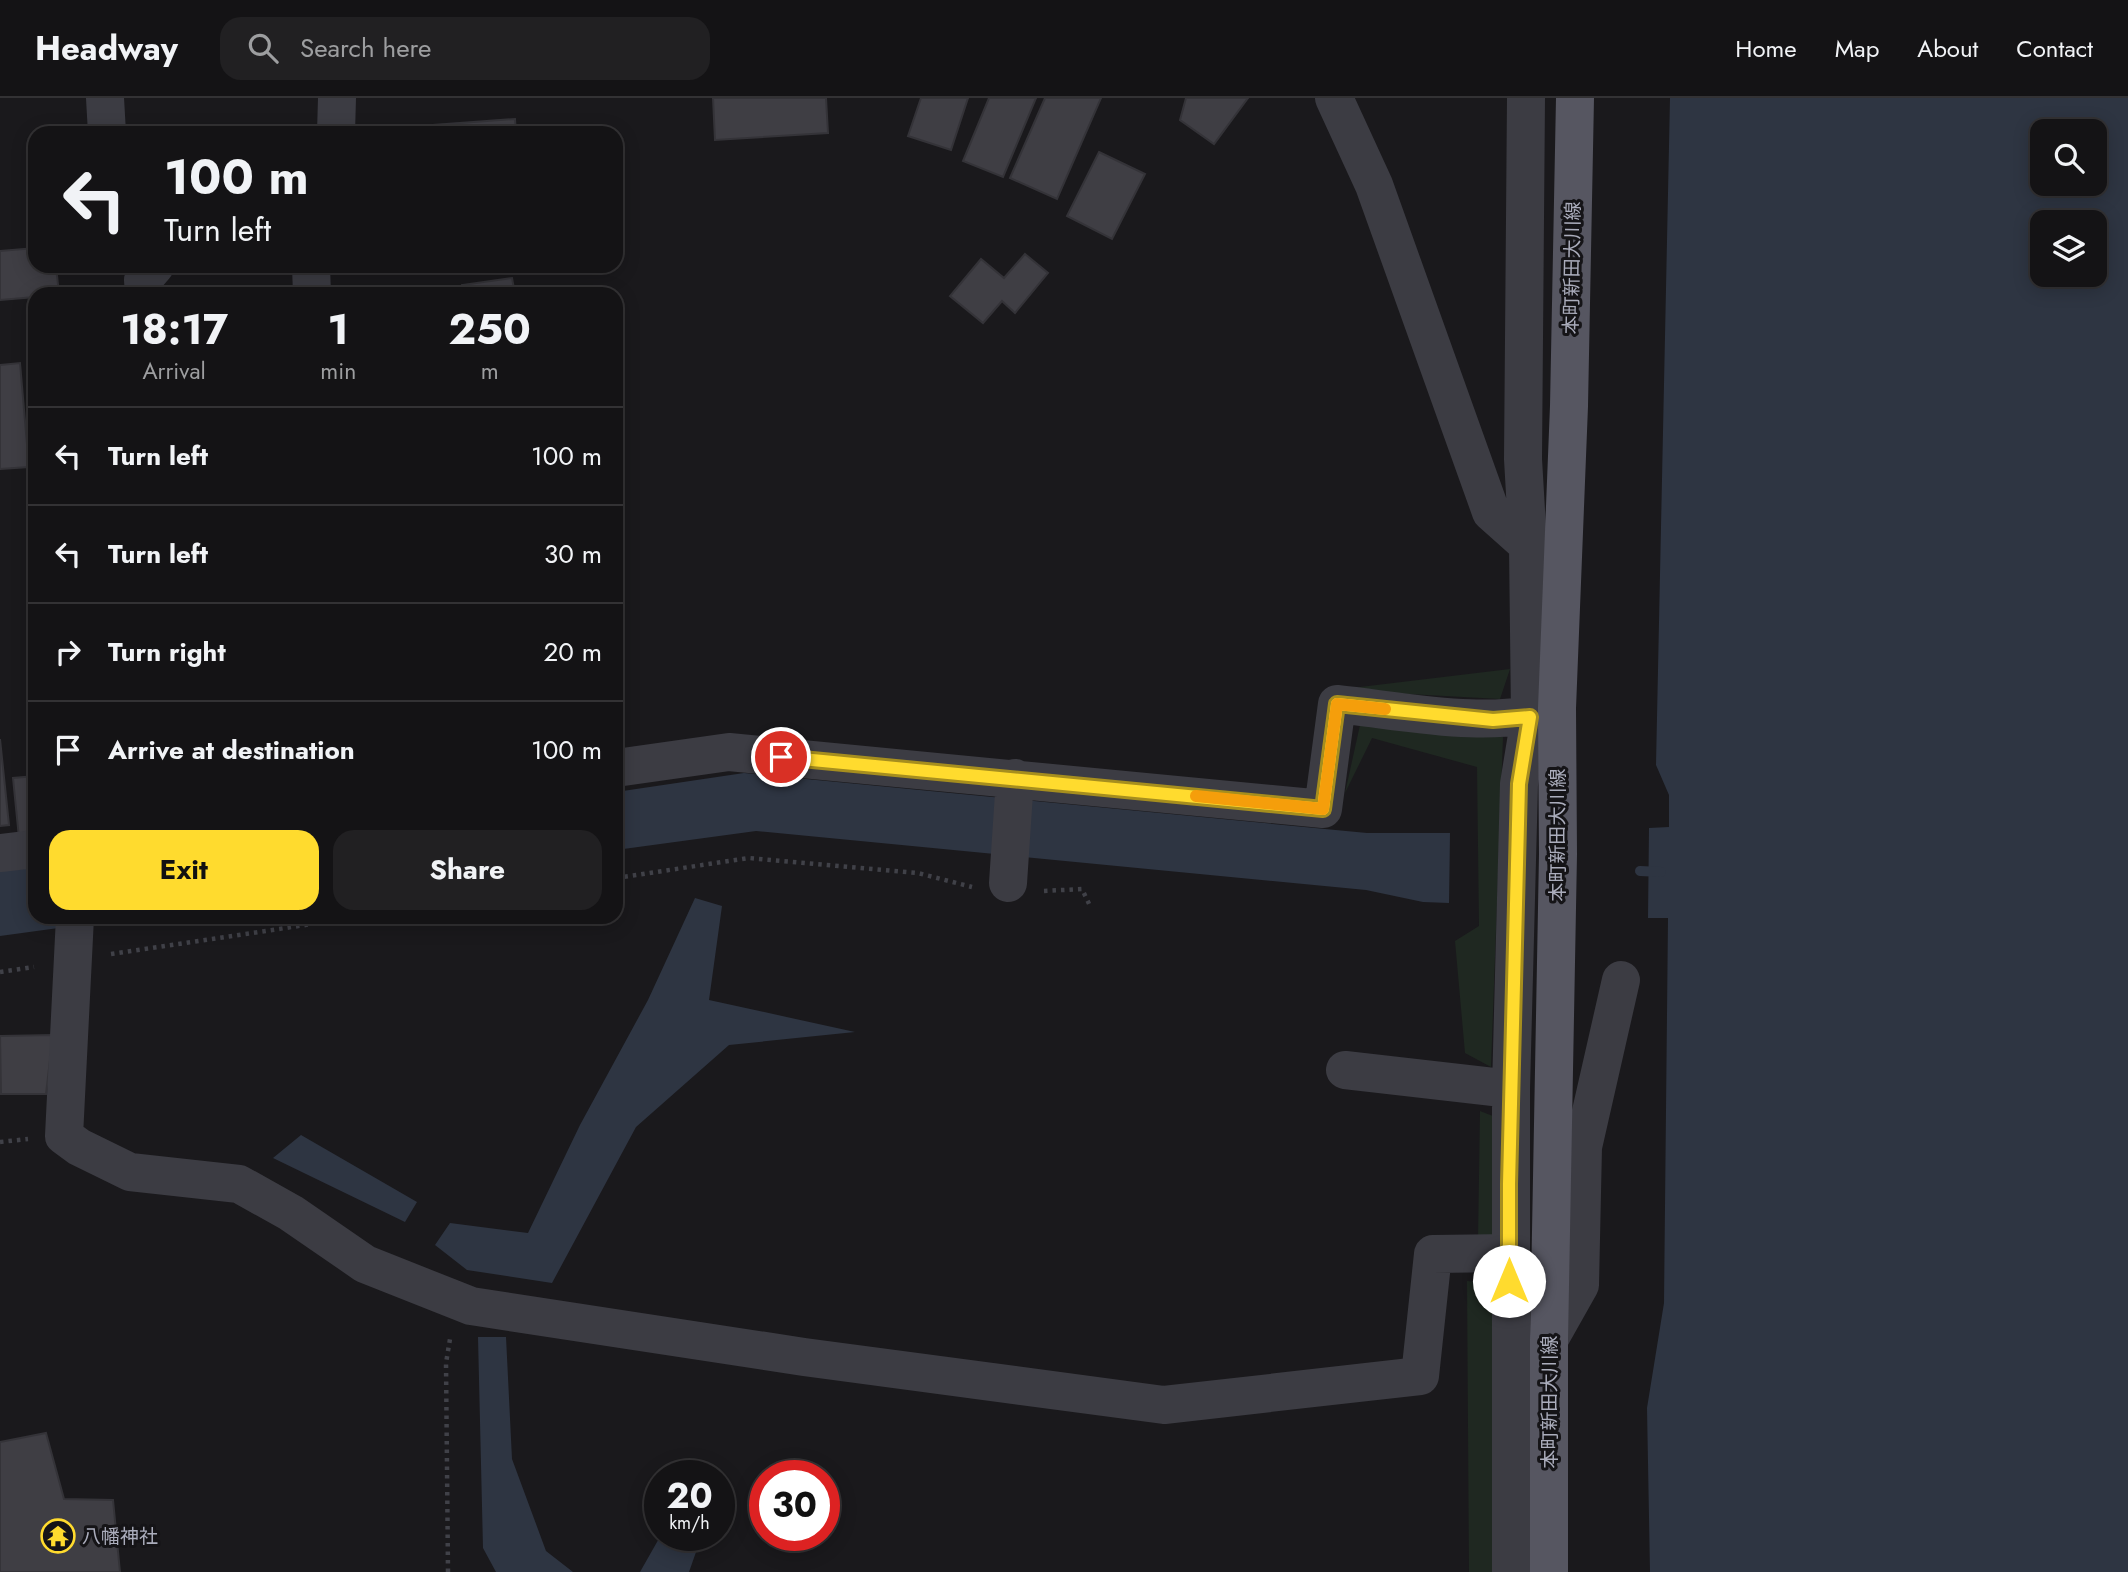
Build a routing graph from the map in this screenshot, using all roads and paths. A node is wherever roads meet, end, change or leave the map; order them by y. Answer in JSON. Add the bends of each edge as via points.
{"nodes":[{"id":1,"x":105,"y":98,"type":"edge"},
{"id":2,"x":337,"y":98,"type":"edge"},
{"id":3,"x":1334,"y":98,"type":"edge"},
{"id":4,"x":1526,"y":98,"type":"edge"},
{"id":5,"x":1576,"y":98,"type":"edge"},
{"id":6,"x":107,"y":126,"type":"edge"},
{"id":7,"x":336,"y":126,"type":"edge"},
{"id":8,"x":1545,"y":552,"type":"junction"},
{"id":9,"x":1544,"y":713,"type":"junction"},
{"id":10,"x":623,"y":767,"type":"edge"},
{"id":11,"x":1015,"y":778,"type":"junction"},
{"id":12,"x":28,"y":850,"type":"edge"},
{"id":13,"x":0,"y":853,"type":"edge"},
{"id":14,"x":623,"y":877,"type":"edge"},
{"id":15,"x":1008,"y":883,"type":"junction"},
{"id":16,"x":1091,"y":908,"type":"dead end"},
{"id":17,"x":75,"y":924,"type":"edge"},
{"id":18,"x":312,"y":924,"type":"edge"},
{"id":19,"x":72,"y":960,"type":"junction"},
{"id":20,"x":0,"y":972,"type":"edge"},
{"id":21,"x":1621,"y":980,"type":"dead end"},
{"id":22,"x":1345,"y":1070,"type":"dead end"},
{"id":23,"x":1511,"y":1089,"type":"junction"},
{"id":24,"x":1509,"y":1253,"type":"junction"},
{"id":25,"x":464,"y":1303,"type":"junction"},
{"id":26,"x":1549,"y":1340,"type":"junction"},
{"id":27,"x":1548,"y":1531,"type":"junction"},
{"id":28,"x":1511,"y":1532,"type":"junction"},
{"id":29,"x":448,"y":1572,"type":"edge"},
{"id":30,"x":1511,"y":1572,"type":"edge"},
{"id":31,"x":1549,"y":1572,"type":"edge"}],
"edges":[{"from":1,"to":6,"type":"street"},
{"from":2,"to":7,"type":"street"},
{"from":3,"to":8,"type":"street","via":[[1374,185],[1491,512]]},
{"from":4,"to":8,"type":"street","via":[[1523,459]]},
{"from":5,"to":8,"type":"main road","name":"本町新田大川線","via":[[1569,406]]},
{"from":8,"to":9,"type":"main road","name":"本町新田大川線"},
{"from":9,"to":11,"type":"street","via":[[1493,720],[1337,704],[1323,809]]},
{"from":9,"to":23,"type":"street","via":[[1519,784]]},
{"from":9,"to":26,"type":"main road","name":"本町新田大川線","via":[[1558,854]]},
{"from":10,"to":11,"type":"street","via":[[729,752]]},
{"from":11,"to":15,"type":"street"},
{"from":12,"to":13,"type":"street"},
{"from":14,"to":15,"type":"path","via":[[749,858],[918,873],[981,890]]},
{"from":15,"to":16,"type":"path","via":[[1033,892],[1082,889]]},
{"from":17,"to":19,"type":"street"},
{"from":18,"to":19,"type":"path"},
{"from":19,"to":20,"type":"path"},
{"from":19,"to":25,"type":"street","via":[[64,1136],[130,1172],[239,1184],[365,1264]]},
{"from":21,"to":26,"type":"street","via":[[1583,1147],[1580,1285]]},
{"from":22,"to":23,"type":"street"},
{"from":23,"to":24,"type":"street"},
{"from":24,"to":25,"type":"street","via":[[1433,1254],[1420,1376],[1164,1405],[804,1357]]},
{"from":24,"to":28,"type":"street"},
{"from":25,"to":29,"type":"path","via":[[446,1363]]},
{"from":26,"to":27,"type":"main road","name":"本町新田大川線"},
{"from":27,"to":28,"type":"street"},
{"from":27,"to":31,"type":"main road","name":"本町新田大川線"},
{"from":28,"to":30,"type":"street"}]}
